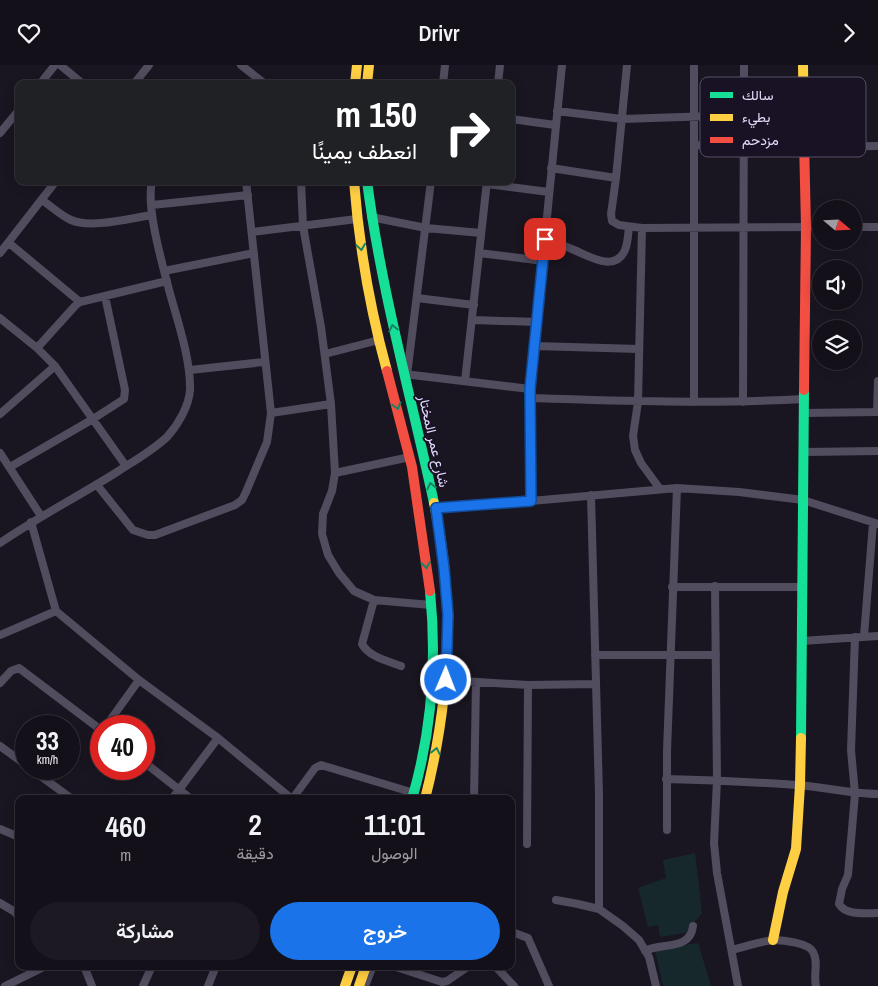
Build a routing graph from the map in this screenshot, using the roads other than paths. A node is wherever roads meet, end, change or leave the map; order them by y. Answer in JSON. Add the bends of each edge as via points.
{"nodes":[{"id":1,"x":55,"y":65,"type":"edge"},
{"id":2,"x":60,"y":65,"type":"edge"},
{"id":3,"x":149,"y":65,"type":"edge"},
{"id":4,"x":241,"y":65,"type":"edge"},
{"id":5,"x":357,"y":65,"type":"edge"},
{"id":6,"x":369,"y":65,"type":"edge"},
{"id":7,"x":445,"y":65,"type":"edge"},
{"id":8,"x":500,"y":65,"type":"edge"},
{"id":9,"x":562,"y":65,"type":"edge"},
{"id":10,"x":626,"y":65,"type":"edge"},
{"id":11,"x":694,"y":65,"type":"edge"},
{"id":12,"x":43,"y":80,"type":"edge"},
{"id":13,"x":78,"y":80,"type":"edge"},
{"id":14,"x":137,"y":80,"type":"edge"},
{"id":15,"x":260,"y":80,"type":"edge"},
{"id":16,"x":355,"y":80,"type":"edge"},
{"id":17,"x":367,"y":80,"type":"edge"},
{"id":18,"x":443,"y":80,"type":"edge"},
{"id":19,"x":498,"y":80,"type":"edge"},
{"id":20,"x":557,"y":111,"type":"junction"},
{"id":21,"x":15,"y":115,"type":"edge"},
{"id":22,"x":695,"y":118,"type":"junction"},
{"id":23,"x":700,"y":118,"type":"edge"},
{"id":24,"x":622,"y":119,"type":"junction"},
{"id":25,"x":515,"y":120,"type":"edge"},
{"id":26,"x":556,"y":125,"type":"junction"},
{"id":27,"x":0,"y":133,"type":"edge"},
{"id":28,"x":694,"y":145,"type":"junction"},
{"id":29,"x":700,"y":145,"type":"edge"},
{"id":30,"x":744,"y":157,"type":"edge"},
{"id":31,"x":805,"y":157,"type":"edge"},
{"id":32,"x":551,"y":168,"type":"junction"},
{"id":33,"x":616,"y":178,"type":"junction"},
{"id":34,"x":53,"y":185,"type":"edge"},
{"id":35,"x":151,"y":185,"type":"edge"},
{"id":36,"x":247,"y":185,"type":"edge"},
{"id":37,"x":301,"y":185,"type":"edge"},
{"id":38,"x":354,"y":185,"type":"edge"},
{"id":39,"x":367,"y":185,"type":"edge"},
{"id":40,"x":431,"y":185,"type":"edge"},
{"id":41,"x":487,"y":185,"type":"edge"},
{"id":42,"x":501,"y":185,"type":"edge"},
{"id":43,"x":549,"y":192,"type":"junction"},
{"id":44,"x":248,"y":195,"type":"junction"},
{"id":45,"x":42,"y":200,"type":"junction"},
{"id":46,"x":152,"y":205,"type":"junction"},
{"id":47,"x":152,"y":215,"type":"junction"},
{"id":48,"x":371,"y":217,"type":"junction"},
{"id":49,"x":357,"y":219,"type":"junction"},
{"id":50,"x":303,"y":227,"type":"junction"},
{"id":51,"x":629,"y":227,"type":"junction"},
{"id":52,"x":806,"y":227,"type":"junction"},
{"id":53,"x":812,"y":227,"type":"edge"},
{"id":54,"x":862,"y":227,"type":"edge"},
{"id":55,"x":878,"y":227,"type":"edge"},
{"id":56,"x":426,"y":228,"type":"junction"},
{"id":57,"x":642,"y":228,"type":"junction"},
{"id":58,"x":744,"y":228,"type":"junction"},
{"id":59,"x":693,"y":229,"type":"junction"},
{"id":60,"x":252,"y":232,"type":"junction"},
{"id":61,"x":481,"y":233,"type":"junction"},
{"id":62,"x":545,"y":239,"type":"junction"},
{"id":63,"x":9,"y":243,"type":"junction"},
{"id":64,"x":0,"y":253,"type":"edge"},
{"id":65,"x":254,"y":253,"type":"junction"},
{"id":66,"x":479,"y":253,"type":"junction"},
{"id":67,"x":544,"y":261,"type":"junction"},
{"id":68,"x":164,"y":271,"type":"junction"},
{"id":69,"x":167,"y":281,"type":"junction"},
{"id":70,"x":105,"y":296,"type":"junction"},
{"id":71,"x":386,"y":298,"type":"junction"},
{"id":72,"x":417,"y":298,"type":"junction"},
{"id":73,"x":370,"y":301,"type":"junction"},
{"id":74,"x":80,"y":302,"type":"junction"},
{"id":75,"x":474,"y":305,"type":"junction"},
{"id":76,"x":0,"y":318,"type":"edge"},
{"id":77,"x":472,"y":320,"type":"junction"},
{"id":78,"x":538,"y":322,"type":"junction"},
{"id":79,"x":380,"y":340,"type":"junction"},
{"id":80,"x":535,"y":346,"type":"junction"},
{"id":81,"x":37,"y":348,"type":"junction"},
{"id":82,"x":639,"y":349,"type":"junction"},
{"id":83,"x":325,"y":354,"type":"junction"},
{"id":84,"x":264,"y":362,"type":"junction"},
{"id":85,"x":56,"y":366,"type":"junction"},
{"id":86,"x":190,"y":371,"type":"junction"},
{"id":87,"x":406,"y":375,"type":"junction"},
{"id":88,"x":465,"y":381,"type":"junction"},
{"id":89,"x":878,"y":381,"type":"edge"},
{"id":90,"x":530,"y":389,"type":"junction"},
{"id":91,"x":531,"y":398,"type":"junction"},
{"id":92,"x":804,"y":399,"type":"junction"},
{"id":93,"x":638,"y":402,"type":"junction"},
{"id":94,"x":694,"y":402,"type":"junction"},
{"id":95,"x":743,"y":402,"type":"junction"},
{"id":96,"x":331,"y":404,"type":"junction"},
{"id":97,"x":878,"y":412,"type":"edge"},
{"id":98,"x":271,"y":413,"type":"junction"},
{"id":99,"x":804,"y":413,"type":"junction"},
{"id":100,"x":0,"y":414,"type":"edge"},
{"id":101,"x":93,"y":419,"type":"junction"},
{"id":102,"x":878,"y":451,"type":"edge"},
{"id":103,"x":0,"y":453,"type":"edge"},
{"id":104,"x":805,"y":453,"type":"junction"},
{"id":105,"x":410,"y":457,"type":"junction"},
{"id":106,"x":10,"y":467,"type":"junction"},
{"id":107,"x":126,"y":467,"type":"junction"},
{"id":108,"x":335,"y":473,"type":"junction"},
{"id":109,"x":97,"y":485,"type":"junction"},
{"id":110,"x":677,"y":487,"type":"junction"},
{"id":111,"x":660,"y":489,"type":"junction"},
{"id":112,"x":591,"y":495,"type":"junction"},
{"id":113,"x":803,"y":499,"type":"junction"},
{"id":114,"x":531,"y":501,"type":"junction"},
{"id":115,"x":436,"y":508,"type":"junction"},
{"id":116,"x":41,"y":517,"type":"junction"},
{"id":117,"x":32,"y":522,"type":"junction"},
{"id":118,"x":876,"y":523,"type":"edge"},
{"id":119,"x":0,"y":543,"type":"edge"},
{"id":120,"x":715,"y":586,"type":"junction"},
{"id":121,"x":672,"y":587,"type":"junction"},
{"id":122,"x":803,"y":587,"type":"junction"},
{"id":123,"x":374,"y":600,"type":"junction"},
{"id":124,"x":431,"y":605,"type":"junction"},
{"id":125,"x":56,"y":611,"type":"junction"},
{"id":126,"x":0,"y":635,"type":"edge"},
{"id":127,"x":864,"y":636,"type":"junction"},
{"id":128,"x":878,"y":636,"type":"edge"},
{"id":129,"x":855,"y":637,"type":"junction"},
{"id":130,"x":801,"y":641,"type":"junction"},
{"id":131,"x":671,"y":654,"type":"junction"},
{"id":132,"x":596,"y":655,"type":"junction"},
{"id":133,"x":716,"y":655,"type":"junction"},
{"id":134,"x":401,"y":666,"type":"dead end"},
{"id":135,"x":1,"y":680,"type":"edge"},
{"id":136,"x":139,"y":680,"type":"junction"},
{"id":137,"x":446,"y":680,"type":"junction"},
{"id":138,"x":476,"y":682,"type":"junction"},
{"id":139,"x":528,"y":685,"type":"junction"},
{"id":140,"x":596,"y":685,"type":"junction"},
{"id":141,"x":114,"y":715,"type":"edge"},
{"id":142,"x":90,"y":722,"type":"edge"},
{"id":143,"x":218,"y":738,"type":"junction"},
{"id":144,"x":0,"y":746,"type":"edge"},
{"id":145,"x":15,"y":757,"type":"edge"},
{"id":146,"x":155,"y":770,"type":"edge"},
{"id":147,"x":666,"y":779,"type":"junction"},
{"id":148,"x":46,"y":780,"type":"edge"},
{"id":149,"x":717,"y":780,"type":"junction"},
{"id":150,"x":800,"y":785,"type":"junction"},
{"id":151,"x":180,"y":789,"type":"junction"},
{"id":152,"x":855,"y":794,"type":"junction"},
{"id":153,"x":878,"y":794,"type":"edge"},
{"id":154,"x":67,"y":795,"type":"edge"},
{"id":155,"x":175,"y":795,"type":"edge"},
{"id":156,"x":187,"y":795,"type":"edge"},
{"id":157,"x":288,"y":795,"type":"edge"},
{"id":158,"x":296,"y":795,"type":"edge"},
{"id":159,"x":410,"y":795,"type":"edge"},
{"id":160,"x":413,"y":795,"type":"edge"},
{"id":161,"x":426,"y":795,"type":"edge"},
{"id":162,"x":474,"y":795,"type":"edge"},
{"id":163,"x":0,"y":829,"type":"edge"},
{"id":164,"x":666,"y":829,"type":"dead end"},
{"id":165,"x":15,"y":835,"type":"edge"},
{"id":166,"x":527,"y":844,"type":"dead end"},
{"id":167,"x":556,"y":900,"type":"dead end"},
{"id":168,"x":0,"y":903,"type":"edge"},
{"id":169,"x":600,"y":909,"type":"junction"},
{"id":170,"x":15,"y":910,"type":"edge"},
{"id":171,"x":878,"y":913,"type":"edge"},
{"id":172,"x":693,"y":926,"type":"dead end"},
{"id":173,"x":515,"y":932,"type":"edge"},
{"id":174,"x":774,"y":940,"type":"junction"},
{"id":175,"x":732,"y":949,"type":"junction"},
{"id":176,"x":645,"y":951,"type":"junction"},
{"id":177,"x":38,"y":970,"type":"edge"},
{"id":178,"x":86,"y":970,"type":"edge"},
{"id":179,"x":150,"y":970,"type":"edge"},
{"id":180,"x":214,"y":970,"type":"edge"},
{"id":181,"x":351,"y":970,"type":"edge"},
{"id":182,"x":365,"y":970,"type":"edge"},
{"id":183,"x":371,"y":970,"type":"edge"},
{"id":184,"x":404,"y":970,"type":"edge"},
{"id":185,"x":463,"y":970,"type":"edge"},
{"id":186,"x":498,"y":970,"type":"edge"},
{"id":187,"x":441,"y":984,"type":"edge"},
{"id":188,"x":511,"y":985,"type":"edge"},
{"id":189,"x":5,"y":986,"type":"edge"},
{"id":190,"x":92,"y":986,"type":"edge"},
{"id":191,"x":143,"y":986,"type":"edge"},
{"id":192,"x":208,"y":986,"type":"edge"},
{"id":193,"x":345,"y":986,"type":"edge"},
{"id":194,"x":359,"y":986,"type":"edge"},
{"id":195,"x":365,"y":986,"type":"edge"},
{"id":196,"x":549,"y":986,"type":"edge"},
{"id":197,"x":656,"y":986,"type":"edge"},
{"id":198,"x":738,"y":986,"type":"edge"},
{"id":199,"x":816,"y":986,"type":"edge"}],
"edges":[{"from":1,"to":12,"type":"street"},
{"from":2,"to":13,"type":"street"},
{"from":3,"to":14,"type":"street"},
{"from":4,"to":15,"type":"street"},
{"from":5,"to":16,"type":"street"},
{"from":6,"to":17,"type":"street"},
{"from":7,"to":18,"type":"street"},
{"from":8,"to":19,"type":"street"},
{"from":9,"to":20,"type":"street"},
{"from":10,"to":24,"type":"street"},
{"from":11,"to":22,"type":"street"},
{"from":20,"to":24,"type":"street"},
{"from":20,"to":26,"type":"street"},
{"from":21,"to":27,"type":"street"},
{"from":22,"to":23,"type":"street"},
{"from":22,"to":24,"type":"street"},
{"from":22,"to":28,"type":"street"},
{"from":24,"to":33,"type":"street"},
{"from":25,"to":26,"type":"street"},
{"from":26,"to":32,"type":"street"},
{"from":28,"to":29,"type":"street"},
{"from":28,"to":59,"type":"street"},
{"from":30,"to":58,"type":"street"},
{"from":31,"to":52,"type":"street"},
{"from":32,"to":33,"type":"street"},
{"from":32,"to":43,"type":"street"},
{"from":33,"to":51,"type":"street","via":[[612,221]]},
{"from":34,"to":45,"type":"street"},
{"from":35,"to":46,"type":"street"},
{"from":36,"to":44,"type":"street"},
{"from":37,"to":50,"type":"street"},
{"from":38,"to":49,"type":"street","name":"شارع عمر المختار"},
{"from":39,"to":48,"type":"street","name":"شارع عمر المختار"},
{"from":40,"to":56,"type":"street"},
{"from":41,"to":61,"type":"street"},
{"from":42,"to":43,"type":"street"},
{"from":43,"to":62,"type":"street"},
{"from":44,"to":46,"type":"street"},
{"from":44,"to":60,"type":"street"},
{"from":45,"to":47,"type":"street","via":[[72,221],[93,223]]},
{"from":45,"to":63,"type":"street"},
{"from":46,"to":47,"type":"street"},
{"from":47,"to":68,"type":"street"},
{"from":48,"to":56,"type":"street"},
{"from":48,"to":71,"type":"street","name":"شارع عمر المختار"},
{"from":49,"to":50,"type":"street"},
{"from":49,"to":73,"type":"street","name":"شارع عمر المختار","one_way":true},
{"from":50,"to":60,"type":"street"},
{"from":50,"to":83,"type":"street"},
{"from":51,"to":57,"type":"street"},
{"from":51,"to":62,"type":"street","via":[[626,249],[612,261],[595,260]]},
{"from":52,"to":53,"type":"street"},
{"from":52,"to":58,"type":"street"},
{"from":52,"to":92,"type":"street"},
{"from":54,"to":55,"type":"street"},
{"from":56,"to":61,"type":"street"},
{"from":56,"to":72,"type":"street"},
{"from":57,"to":59,"type":"street"},
{"from":57,"to":82,"type":"street"},
{"from":58,"to":59,"type":"street"},
{"from":58,"to":95,"type":"street"},
{"from":59,"to":94,"type":"street"},
{"from":60,"to":65,"type":"street"},
{"from":61,"to":66,"type":"street"},
{"from":62,"to":67,"type":"street"},
{"from":63,"to":64,"type":"street"},
{"from":63,"to":74,"type":"street"},
{"from":65,"to":68,"type":"street"},
{"from":65,"to":84,"type":"street"},
{"from":66,"to":67,"type":"street"},
{"from":66,"to":75,"type":"street"},
{"from":67,"to":78,"type":"street"},
{"from":68,"to":69,"type":"street"},
{"from":69,"to":70,"type":"street"},
{"from":69,"to":86,"type":"street"},
{"from":70,"to":74,"type":"street"},
{"from":70,"to":101,"type":"street","via":[[126,394],[124,399]]},
{"from":71,"to":73,"type":"street"},
{"from":87,"to":71,"type":"street","name":"شارع عمر المختار","one_way":true},
{"from":72,"to":75,"type":"street"},
{"from":72,"to":87,"type":"street"},
{"from":73,"to":79,"type":"street","name":"شارع عمر المختار"},
{"from":74,"to":81,"type":"street"},
{"from":75,"to":77,"type":"street"},
{"from":76,"to":81,"type":"street"},
{"from":77,"to":78,"type":"street"},
{"from":77,"to":88,"type":"street"},
{"from":78,"to":80,"type":"street"},
{"from":79,"to":83,"type":"street"},
{"from":79,"to":105,"type":"street","name":"شارع عمر المختار","one_way":true},
{"from":80,"to":82,"type":"street"},
{"from":80,"to":90,"type":"street"},
{"from":81,"to":85,"type":"street"},
{"from":82,"to":93,"type":"street"},
{"from":83,"to":96,"type":"street"},
{"from":84,"to":86,"type":"street"},
{"from":84,"to":98,"type":"street"},
{"from":85,"to":100,"type":"street"},
{"from":85,"to":101,"type":"street"},
{"from":86,"to":107,"type":"street","via":[[190,392],[183,415],[168,436]]},
{"from":87,"to":88,"type":"street"},
{"from":115,"to":87,"type":"street","name":"شارع عمر المختار","one_way":true},
{"from":88,"to":90,"type":"street"},
{"from":89,"to":97,"type":"street"},
{"from":90,"to":91,"type":"street"},
{"from":91,"to":93,"type":"street"},
{"from":91,"to":114,"type":"street"},
{"from":92,"to":95,"type":"street"},
{"from":92,"to":99,"type":"street"},
{"from":93,"to":94,"type":"street"},
{"from":93,"to":111,"type":"street","via":[[633,436],[635,450]]},
{"from":94,"to":95,"type":"street"},
{"from":96,"to":98,"type":"street"},
{"from":96,"to":108,"type":"street"},
{"from":97,"to":99,"type":"street"},
{"from":98,"to":109,"type":"street","via":[[267,442],[242,500],[235,505],[148,535],[133,530]]},
{"from":99,"to":104,"type":"street"},
{"from":101,"to":106,"type":"street"},
{"from":101,"to":107,"type":"street"},
{"from":102,"to":104,"type":"street"},
{"from":103,"to":106,"type":"street"},
{"from":104,"to":113,"type":"street"},
{"from":105,"to":108,"type":"street"},
{"from":105,"to":124,"type":"street","name":"شارع عمر المختار","one_way":true},
{"from":106,"to":116,"type":"street"},
{"from":107,"to":109,"type":"street"},
{"from":108,"to":123,"type":"street","via":[[332,491],[322,514],[322,533],[328,555],[354,591]]},
{"from":109,"to":116,"type":"street"},
{"from":110,"to":111,"type":"street"},
{"from":110,"to":113,"type":"street"},
{"from":110,"to":121,"type":"street"},
{"from":111,"to":112,"type":"street"},
{"from":112,"to":114,"type":"street"},
{"from":112,"to":132,"type":"street"},
{"from":113,"to":118,"type":"street"},
{"from":113,"to":122,"type":"street"},
{"from":114,"to":115,"type":"street"},
{"from":115,"to":137,"type":"street","name":"شارع عمر المختار","via":[[448,615]]},
{"from":116,"to":117,"type":"street"},
{"from":117,"to":119,"type":"street"},
{"from":117,"to":125,"type":"street"},
{"from":118,"to":127,"type":"street"},
{"from":120,"to":121,"type":"street"},
{"from":120,"to":122,"type":"street"},
{"from":120,"to":133,"type":"street"},
{"from":121,"to":131,"type":"street"},
{"from":122,"to":130,"type":"street"},
{"from":123,"to":124,"type":"street"},
{"from":123,"to":134,"type":"street","via":[[362,644],[371,654]]},
{"from":124,"to":160,"type":"street","name":"شارع عمر المختار","via":[[433,634],[427,725]]},
{"from":125,"to":126,"type":"street"},
{"from":125,"to":136,"type":"street"},
{"from":127,"to":128,"type":"street"},
{"from":127,"to":129,"type":"street"},
{"from":129,"to":130,"type":"street"},
{"from":129,"to":152,"type":"street","via":[[851,750]]},
{"from":130,"to":150,"type":"street"},
{"from":131,"to":132,"type":"street"},
{"from":131,"to":133,"type":"street"},
{"from":131,"to":147,"type":"street"},
{"from":132,"to":140,"type":"street"},
{"from":133,"to":149,"type":"street"},
{"from":135,"to":142,"type":"street","via":[[19,668]]},
{"from":136,"to":141,"type":"street"},
{"from":136,"to":143,"type":"street"},
{"from":137,"to":138,"type":"street"},
{"from":161,"to":137,"type":"street","name":"شارع عمر المختار","one_way":true},
{"from":138,"to":139,"type":"street"},
{"from":138,"to":162,"type":"street"},
{"from":139,"to":140,"type":"street"},
{"from":139,"to":166,"type":"street"},
{"from":140,"to":169,"type":"street"},
{"from":143,"to":151,"type":"street"},
{"from":143,"to":157,"type":"street"},
{"from":144,"to":145,"type":"street"},
{"from":146,"to":151,"type":"street"},
{"from":147,"to":149,"type":"street"},
{"from":147,"to":164,"type":"street"},
{"from":148,"to":154,"type":"street"},
{"from":149,"to":150,"type":"street"},
{"from":149,"to":175,"type":"street","via":[[714,843]]},
{"from":150,"to":152,"type":"street"},
{"from":150,"to":174,"type":"street","via":[[796,849],[783,892]]},
{"from":151,"to":155,"type":"street"},
{"from":151,"to":156,"type":"street"},
{"from":152,"to":153,"type":"street"},
{"from":152,"to":171,"type":"street","via":[[848,875],[839,904],[847,911]]},
{"from":158,"to":159,"type":"street","via":[[315,768],[321,765]]},
{"from":163,"to":165,"type":"street"},
{"from":167,"to":169,"type":"street"},
{"from":168,"to":170,"type":"street"},
{"from":169,"to":176,"type":"street","via":[[639,940]]},
{"from":172,"to":176,"type":"street","via":[[691,936],[683,942]]},
{"from":173,"to":196,"type":"street","via":[[528,937]]},
{"from":174,"to":175,"type":"street"},
{"from":174,"to":199,"type":"street","via":[[796,943],[814,952]]},
{"from":175,"to":198,"type":"street"},
{"from":176,"to":197,"type":"street"},
{"from":177,"to":189,"type":"street"},
{"from":178,"to":190,"type":"street"},
{"from":179,"to":191,"type":"street"},
{"from":180,"to":192,"type":"street"},
{"from":181,"to":193,"type":"street"},
{"from":182,"to":194,"type":"street"},
{"from":183,"to":195,"type":"street"},
{"from":184,"to":187,"type":"street"},
{"from":185,"to":187,"type":"street"},
{"from":186,"to":188,"type":"street"}]}
